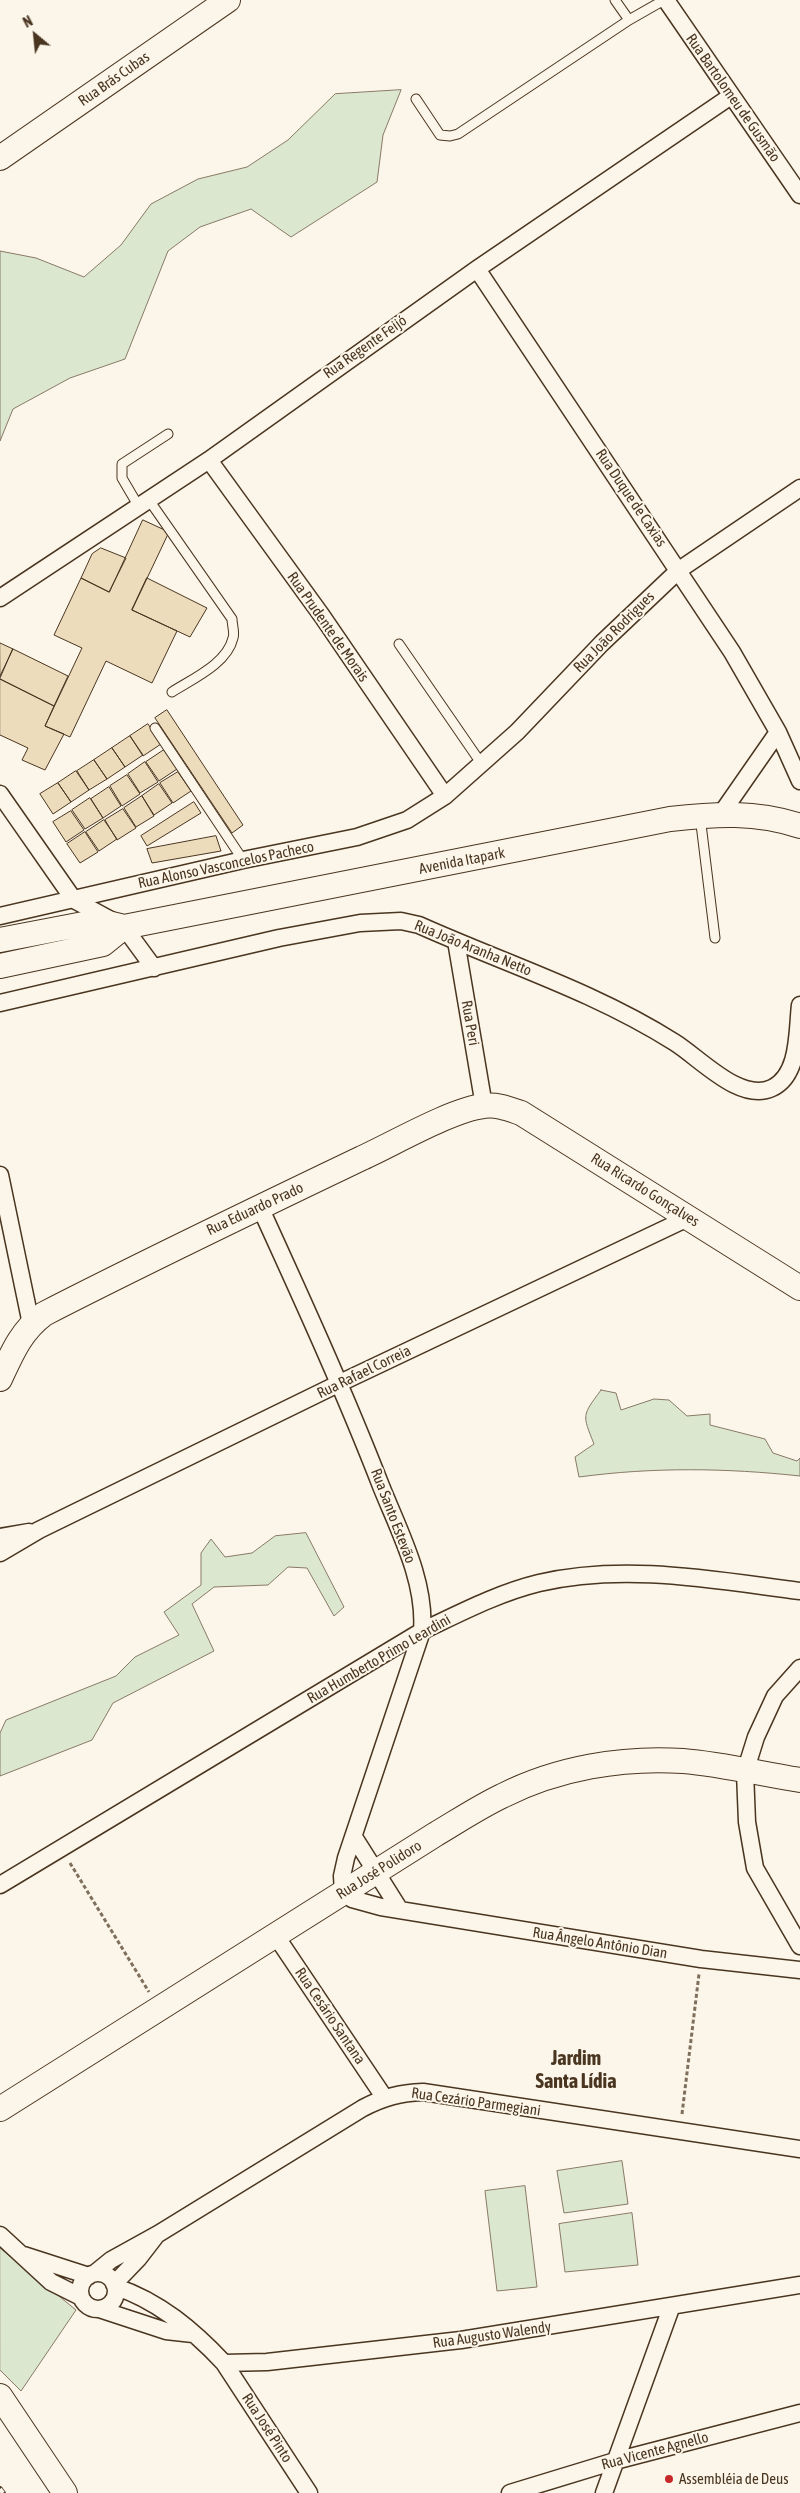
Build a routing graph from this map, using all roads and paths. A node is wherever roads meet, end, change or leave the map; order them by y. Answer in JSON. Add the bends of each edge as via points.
{"nodes":[{"id":1,"x":228,"y":0,"type":"edge"},
{"id":2,"x":615,"y":0,"type":"edge"},
{"id":3,"x":665,"y":0,"type":"edge"},
{"id":4,"x":628,"y":20,"type":"junction"},
{"id":5,"x":732,"y":96,"type":"junction"},
{"id":6,"x":416,"y":99,"type":"dead end"},
{"id":7,"x":0,"y":158,"type":"edge"},
{"id":8,"x":800,"y":195,"type":"edge"},
{"id":9,"x":476,"y":269,"type":"junction"},
{"id":10,"x":168,"y":434,"type":"dead end"},
{"id":11,"x":209,"y":460,"type":"junction"},
{"id":12,"x":800,"y":488,"type":"edge"},
{"id":13,"x":144,"y":503,"type":"junction"},
{"id":14,"x":679,"y":570,"type":"junction"},
{"id":15,"x":0,"y":598,"type":"edge"},
{"id":16,"x":399,"y":644,"type":"dead end"},
{"id":17,"x":172,"y":692,"type":"dead end"},
{"id":18,"x":155,"y":728,"type":"dead end"},
{"id":19,"x":778,"y":732,"type":"junction"},
{"id":20,"x":482,"y":763,"type":"junction"},
{"id":21,"x":800,"y":781,"type":"edge"},
{"id":22,"x":0,"y":794,"type":"edge"},
{"id":23,"x":445,"y":796,"type":"junction"},
{"id":24,"x":710,"y":815,"type":"junction"},
{"id":25,"x":800,"y":826,"type":"edge"},
{"id":26,"x":243,"y":860,"type":"junction"},
{"id":27,"x":74,"y":900,"type":"junction"},
{"id":28,"x":0,"y":916,"type":"edge"},
{"id":29,"x":124,"y":928,"type":"junction"},
{"id":30,"x":715,"y":938,"type":"dead end"},
{"id":31,"x":0,"y":940,"type":"edge"},
{"id":32,"x":456,"y":941,"type":"junction"},
{"id":33,"x":0,"y":966,"type":"edge"},
{"id":34,"x":154,"y":968,"type":"junction"},
{"id":35,"x":0,"y":1003,"type":"edge"},
{"id":36,"x":800,"y":1005,"type":"edge"},
{"id":37,"x":484,"y":1106,"type":"junction"},
{"id":38,"x":0,"y":1175,"type":"edge"},
{"id":39,"x":260,"y":1207,"type":"junction"},
{"id":40,"x":690,"y":1217,"type":"junction"},
{"id":41,"x":800,"y":1288,"type":"edge"},
{"id":42,"x":31,"y":1324,"type":"junction"},
{"id":43,"x":0,"y":1379,"type":"edge"},
{"id":44,"x":340,"y":1383,"type":"junction"},
{"id":45,"x":39,"y":1530,"type":"junction"},
{"id":46,"x":0,"y":1537,"type":"edge"},
{"id":47,"x":0,"y":1553,"type":"edge"},
{"id":48,"x":800,"y":1591,"type":"edge"},
{"id":49,"x":422,"y":1631,"type":"junction"},
{"id":50,"x":800,"y":1668,"type":"edge"},
{"id":51,"x":745,"y":1772,"type":"junction"},
{"id":52,"x":800,"y":1780,"type":"edge"},
{"id":53,"x":354,"y":1837,"type":"junction"},
{"id":54,"x":60,"y":1847,"type":"junction"},
{"id":55,"x":375,"y":1872,"type":"junction"},
{"id":56,"x":0,"y":1885,"type":"edge"},
{"id":57,"x":343,"y":1892,"type":"junction"},
{"id":58,"x":400,"y":1910,"type":"junction"},
{"id":59,"x":276,"y":1936,"type":"junction"},
{"id":60,"x":800,"y":1946,"type":"edge"},
{"id":61,"x":701,"y":1959,"type":"junction"},
{"id":62,"x":800,"y":1970,"type":"edge"},
{"id":63,"x":159,"y":2009,"type":"junction"},
{"id":64,"x":384,"y":2097,"type":"junction"},
{"id":65,"x":0,"y":2109,"type":"edge"},
{"id":66,"x":680,"y":2132,"type":"junction"},
{"id":67,"x":800,"y":2149,"type":"edge"},
{"id":68,"x":158,"y":2234,"type":"junction"},
{"id":69,"x":0,"y":2235,"type":"edge"},
{"id":70,"x":24,"y":2255,"type":"junction"},
{"id":71,"x":92,"y":2274,"type":"junction"},
{"id":72,"x":115,"y":2285,"type":"junction"},
{"id":73,"x":800,"y":2285,"type":"edge"},
{"id":74,"x":81,"y":2297,"type":"junction"},
{"id":75,"x":671,"y":2308,"type":"junction"},
{"id":76,"x":99,"y":2309,"type":"junction"},
{"id":77,"x":193,"y":2334,"type":"junction"},
{"id":78,"x":224,"y":2363,"type":"junction"},
{"id":79,"x":0,"y":2396,"type":"edge"},
{"id":80,"x":800,"y":2413,"type":"edge"},
{"id":81,"x":615,"y":2461,"type":"junction"},
{"id":82,"x":65,"y":2493,"type":"edge"},
{"id":83,"x":309,"y":2493,"type":"edge"},
{"id":84,"x":510,"y":2493,"type":"edge"},
{"id":85,"x":604,"y":2493,"type":"edge"}],
"edges":[{"from":1,"to":7,"type":"street","name":"Rua Brás Cubas"},
{"from":2,"to":4,"type":"lane"},
{"from":3,"to":4,"type":"lane"},
{"from":3,"to":5,"type":"street","name":"Rua Bartolomeu de Gusmão"},
{"from":4,"to":6,"type":"lane","via":[[458,134],[440,135]]},
{"from":5,"to":8,"type":"street","name":"Rua Bartolomeu de Gusmão"},
{"from":5,"to":9,"type":"street","name":"Rua Regente Feijó"},
{"from":9,"to":11,"type":"street","name":"Rua Regente Feijó"},
{"from":9,"to":14,"type":"street","name":"Rua Duque de Caxias"},
{"from":10,"to":13,"type":"lane","via":[[122,464],[122,478]]},
{"from":11,"to":13,"type":"street","name":"Rua Regente Feijó"},
{"from":11,"to":23,"type":"street","name":"Rua Prudente de Morais","via":[[322,616]]},
{"from":12,"to":14,"type":"street","name":"Rua João Rodrigues"},
{"from":13,"to":15,"type":"street","name":"Rua Regente Feijó"},
{"from":13,"to":17,"type":"lane","via":[[232,619],[234,637],[227,652]]},
{"from":14,"to":19,"type":"street","name":"Rua Duque de Caxias"},
{"from":14,"to":20,"type":"street","name":"Rua João Rodrigues"},
{"from":16,"to":20,"type":"lane"},
{"from":18,"to":26,"type":"lane"},
{"from":19,"to":21,"type":"street","name":"Rua Duque de Caxias"},
{"from":19,"to":24,"type":"street"},
{"from":20,"to":23,"type":"street","name":"Rua João Rodrigues"},
{"from":22,"to":27,"type":"street"},
{"from":23,"to":26,"type":"street","name":"Rua Alonso Vasconcelos Pacheco","via":[[407,820],[357,837]]},
{"from":24,"to":25,"type":"street","name":"Avenida Itapark","via":[[769,817]]},
{"from":24,"to":29,"type":"street","name":"Avenida Itapark","via":[[670,819]]},
{"from":24,"to":30,"type":"lane"},
{"from":26,"to":27,"type":"street","name":"Rua Alonso Vasconcelos Pacheco"},
{"from":27,"to":28,"type":"street","name":"Rua Alonso Vasconcelos Pacheco"},
{"from":27,"to":29,"type":"street"},
{"from":29,"to":31,"type":"street","name":"Avenida Itapark","via":[[99,922]]},
{"from":29,"to":33,"type":"street","name":"Avenida Itapark","via":[[103,944]]},
{"from":29,"to":34,"type":"street"},
{"from":32,"to":34,"type":"street","name":"Rua João Aranha Netto","via":[[401,921],[360,922]]},
{"from":32,"to":36,"type":"street","name":"Rua João Aranha Netto","via":[[630,1015],[738,1087],[752,1091],[772,1088],[781,1083],[790,1071]]},
{"from":32,"to":37,"type":"street","name":"Rua Peri"},
{"from":34,"to":35,"type":"street","name":"Rua João Aranha Netto"},
{"from":37,"to":39,"type":"street","name":"Rua Eduardo Prado","via":[[445,1119]]},
{"from":37,"to":40,"type":"street","name":"Rua Ricardo Gonçalves","via":[[503,1106],[521,1113]]},
{"from":38,"to":42,"type":"street"},
{"from":39,"to":42,"type":"street","name":"Rua Eduardo Prado","via":[[139,1265],[44,1314]]},
{"from":39,"to":44,"type":"street","name":"Rua Santo Estevão"},
{"from":40,"to":41,"type":"street","name":"Rua Ricardo Gonçalves"},
{"from":40,"to":44,"type":"street","name":"Rua Rafael Correia"},
{"from":42,"to":43,"type":"street","via":[[20,1337]]},
{"from":44,"to":45,"type":"street","name":"Rua Rafael Correia"},
{"from":44,"to":49,"type":"street","name":"Rua Santo Estevão","via":[[420,1588],[424,1611]]},
{"from":45,"to":46,"type":"street","name":"Rua Rafael Correia"},
{"from":45,"to":47,"type":"street","name":"Rua Rafael Correia"},
{"from":48,"to":49,"type":"street","name":"Rua Humberto Primo Leardini","via":[[658,1574],[609,1574],[538,1583],[496,1597]]},
{"from":49,"to":53,"type":"street","name":"Rua Santo Estevão"},
{"from":49,"to":54,"type":"street","name":"Rua Humberto Primo Leardini"},
{"from":50,"to":51,"type":"street","via":[[774,1696]]},
{"from":51,"to":52,"type":"street","name":"Rua José Polidoro"},
{"from":51,"to":55,"type":"street","name":"Rua José Polidoro","via":[[684,1761],[638,1760],[595,1765],[542,1778],[502,1796]]},
{"from":51,"to":60,"type":"street","via":[[747,1822],[755,1868]]},
{"from":53,"to":55,"type":"street"},
{"from":53,"to":57,"type":"street","name":"Rua Santo Estevão","via":[[342,1876]]},
{"from":54,"to":56,"type":"street","name":"Rua Humberto Primo Leardini"},
{"from":54,"to":63,"type":"path"},
{"from":55,"to":57,"type":"street","name":"Rua José Polidoro"},
{"from":55,"to":58,"type":"street"},
{"from":57,"to":58,"type":"street","name":"Rua Ângelo Antônio Dian","via":[[366,1904]]},
{"from":57,"to":59,"type":"street","name":"Rua José Polidoro"},
{"from":58,"to":61,"type":"street","name":"Rua Ângelo Antônio Dian"},
{"from":59,"to":63,"type":"street","name":"Rua José Polidoro"},
{"from":59,"to":64,"type":"street","name":"Rua Cesário Santana"},
{"from":61,"to":62,"type":"street","name":"Rua Ângelo Antônio Dian"},
{"from":61,"to":66,"type":"path"},
{"from":63,"to":65,"type":"street","name":"Rua José Polidoro"},
{"from":64,"to":66,"type":"street","name":"Rua Cezário Parmegiani","via":[[423,2092]]},
{"from":64,"to":68,"type":"street","name":"Rua Cezário Parmegiani"},
{"from":66,"to":67,"type":"street","name":"Rua Cezário Parmegiani"},
{"from":68,"to":71,"type":"street","name":"Rua Cezário Parmegiani"},
{"from":68,"to":72,"type":"street","name":"Rua Cezário Parmegiani"},
{"from":69,"to":70,"type":"street"},
{"from":70,"to":71,"type":"street"},
{"from":70,"to":74,"type":"street","via":[[51,2282]]},
{"from":71,"to":72,"type":"street","via":[[107,2275]]},
{"from":71,"to":74,"type":"street","via":[[81,2285]]},
{"from":72,"to":76,"type":"street","via":[[113,2300]]},
{"from":72,"to":77,"type":"street","via":[[178,2319]]},
{"from":73,"to":75,"type":"street","name":"Rua Augusto Walendy"},
{"from":74,"to":76,"type":"street","via":[[88,2306]]},
{"from":75,"to":78,"type":"street","name":"Rua Augusto Walendy","via":[[461,2340],[267,2362]]},
{"from":75,"to":81,"type":"street"},
{"from":76,"to":77,"type":"street","via":[[166,2330]]},
{"from":77,"to":78,"type":"street"},
{"from":78,"to":83,"type":"street","name":"Rua José Pinto"},
{"from":79,"to":82,"type":"street"},
{"from":80,"to":81,"type":"street","name":"Rua Vicente Agnello"},
{"from":81,"to":84,"type":"street","name":"Rua Vicente Agnello"},
{"from":81,"to":85,"type":"street"}]}
